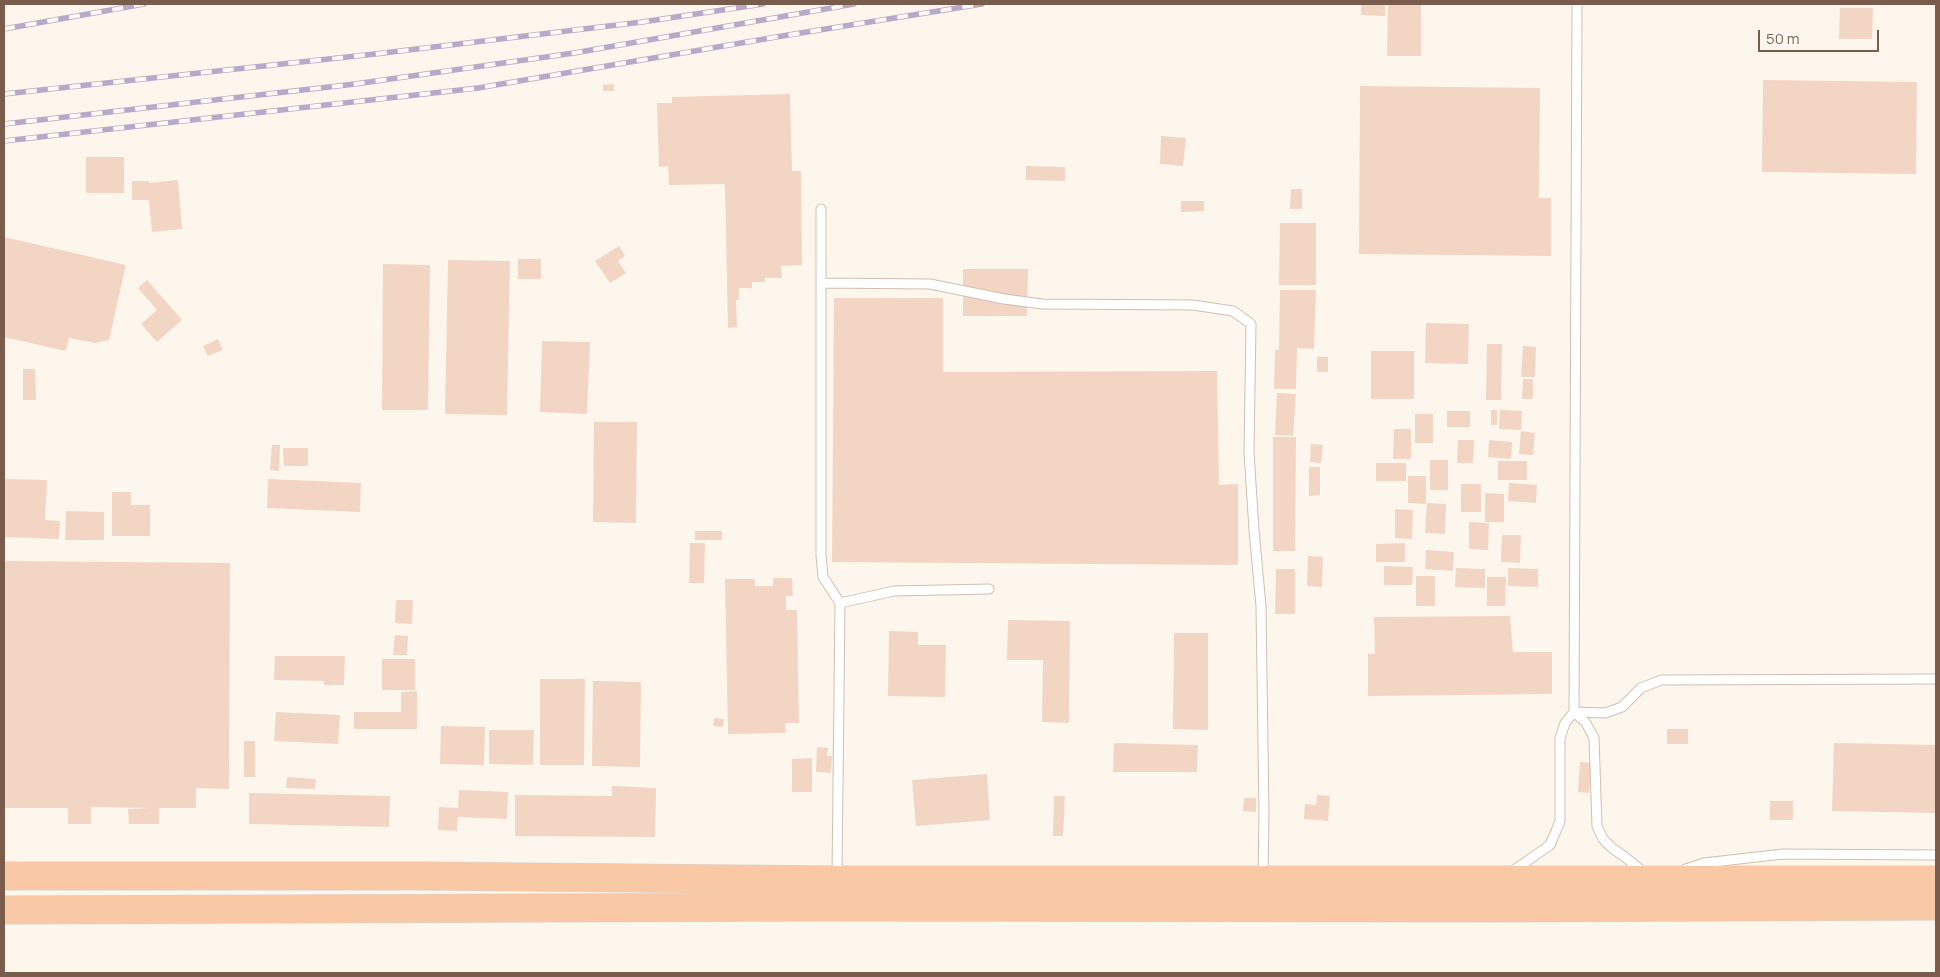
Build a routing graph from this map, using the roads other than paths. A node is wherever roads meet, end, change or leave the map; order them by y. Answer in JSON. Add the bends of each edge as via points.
{"nodes":[{"id":1,"x":1577,"y":4,"type":"edge"},
{"id":2,"x":821,"y":209,"type":"dead end"},
{"id":3,"x":821,"y":283,"type":"junction"},
{"id":4,"x":989,"y":588,"type":"dead end"},
{"id":5,"x":840,"y":603,"type":"junction"},
{"id":6,"x":1936,"y":679,"type":"edge"},
{"id":7,"x":1574,"y":712,"type":"junction"},
{"id":8,"x":1936,"y":855,"type":"edge"},
{"id":9,"x":4,"y":876,"type":"edge"},
{"id":10,"x":837,"y":880,"type":"junction"},
{"id":11,"x":1263,"y":880,"type":"junction"},
{"id":12,"x":1500,"y":880,"type":"junction"},
{"id":13,"x":1652,"y":880,"type":"junction"},
{"id":14,"x":1936,"y":880,"type":"edge"},
{"id":15,"x":1936,"y":906,"type":"edge"},
{"id":16,"x":4,"y":910,"type":"edge"}],
"edges":[{"from":1,"to":7,"type":"lane"},
{"from":2,"to":3,"type":"lane"},
{"from":3,"to":5,"type":"lane","via":[[821,555],[823,577]]},
{"from":3,"to":11,"type":"lane","via":[[930,284],[1042,304],[1193,305],[1234,311],[1250,324],[1250,452],[1261,606]]},
{"from":4,"to":5,"type":"lane","via":[[894,591]]},
{"from":5,"to":10,"type":"lane"},
{"from":6,"to":7,"type":"lane","via":[[1661,680],[1641,688],[1622,707],[1604,713]]},
{"from":7,"to":12,"type":"lane","via":[[1565,723],[1560,738],[1560,821],[1556,831],[1550,844]]},
{"from":7,"to":13,"type":"lane","via":[[1586,723],[1594,738],[1596,826],[1612,848]]},
{"from":8,"to":13,"type":"lane","via":[[1783,854],[1704,863]]},
{"from":9,"to":10,"type":"highway"},
{"from":10,"to":11,"type":"highway"},
{"from":11,"to":12,"type":"highway"},
{"from":12,"to":13,"type":"highway"},
{"from":13,"to":14,"type":"highway"},
{"from":15,"to":16,"type":"highway"}]}
